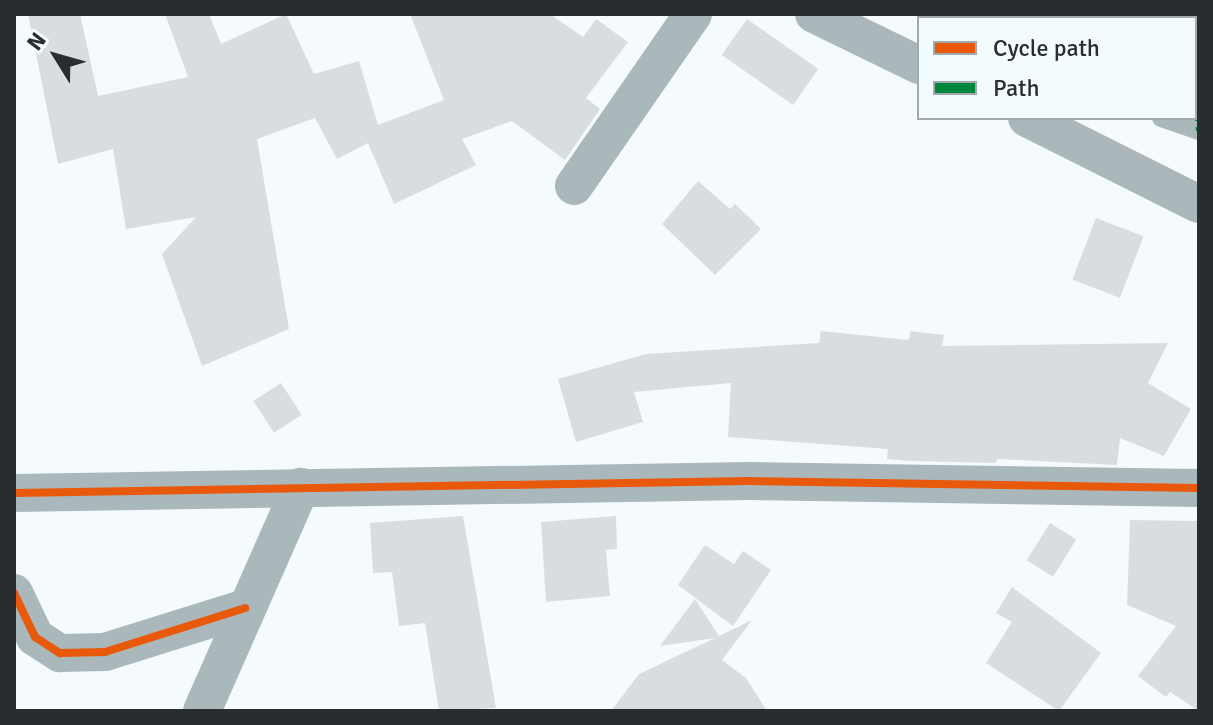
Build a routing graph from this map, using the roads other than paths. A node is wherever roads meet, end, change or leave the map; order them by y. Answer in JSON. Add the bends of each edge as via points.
{"nodes":[{"id":1,"x":693,"y":14,"type":"edge"},
{"id":2,"x":814,"y":14,"type":"edge"},
{"id":3,"x":917,"y":64,"type":"edge"},
{"id":4,"x":1033,"y":120,"type":"edge"},
{"id":5,"x":1167,"y":120,"type":"edge"},
{"id":6,"x":1199,"y":131,"type":"edge"},
{"id":7,"x":574,"y":186,"type":"dead end"},
{"id":8,"x":1199,"y":204,"type":"edge"},
{"id":9,"x":301,"y":487,"type":"junction"},
{"id":10,"x":1199,"y":488,"type":"edge"},
{"id":11,"x":14,"y":493,"type":"edge"},
{"id":12,"x":14,"y":593,"type":"edge"},
{"id":13,"x":245,"y":608,"type":"junction"},
{"id":14,"x":202,"y":711,"type":"edge"}],
"edges":[{"from":1,"to":7,"type":"street"},
{"from":2,"to":3,"type":"street"},
{"from":4,"to":8,"type":"street"},
{"from":5,"to":6,"type":"lane"},
{"from":9,"to":10,"type":"street","via":[[749,481]]},
{"from":9,"to":11,"type":"street"},
{"from":9,"to":13,"type":"street"},
{"from":12,"to":13,"type":"street","via":[[35,637],[60,653],[105,652]]},
{"from":13,"to":14,"type":"street"}]}
